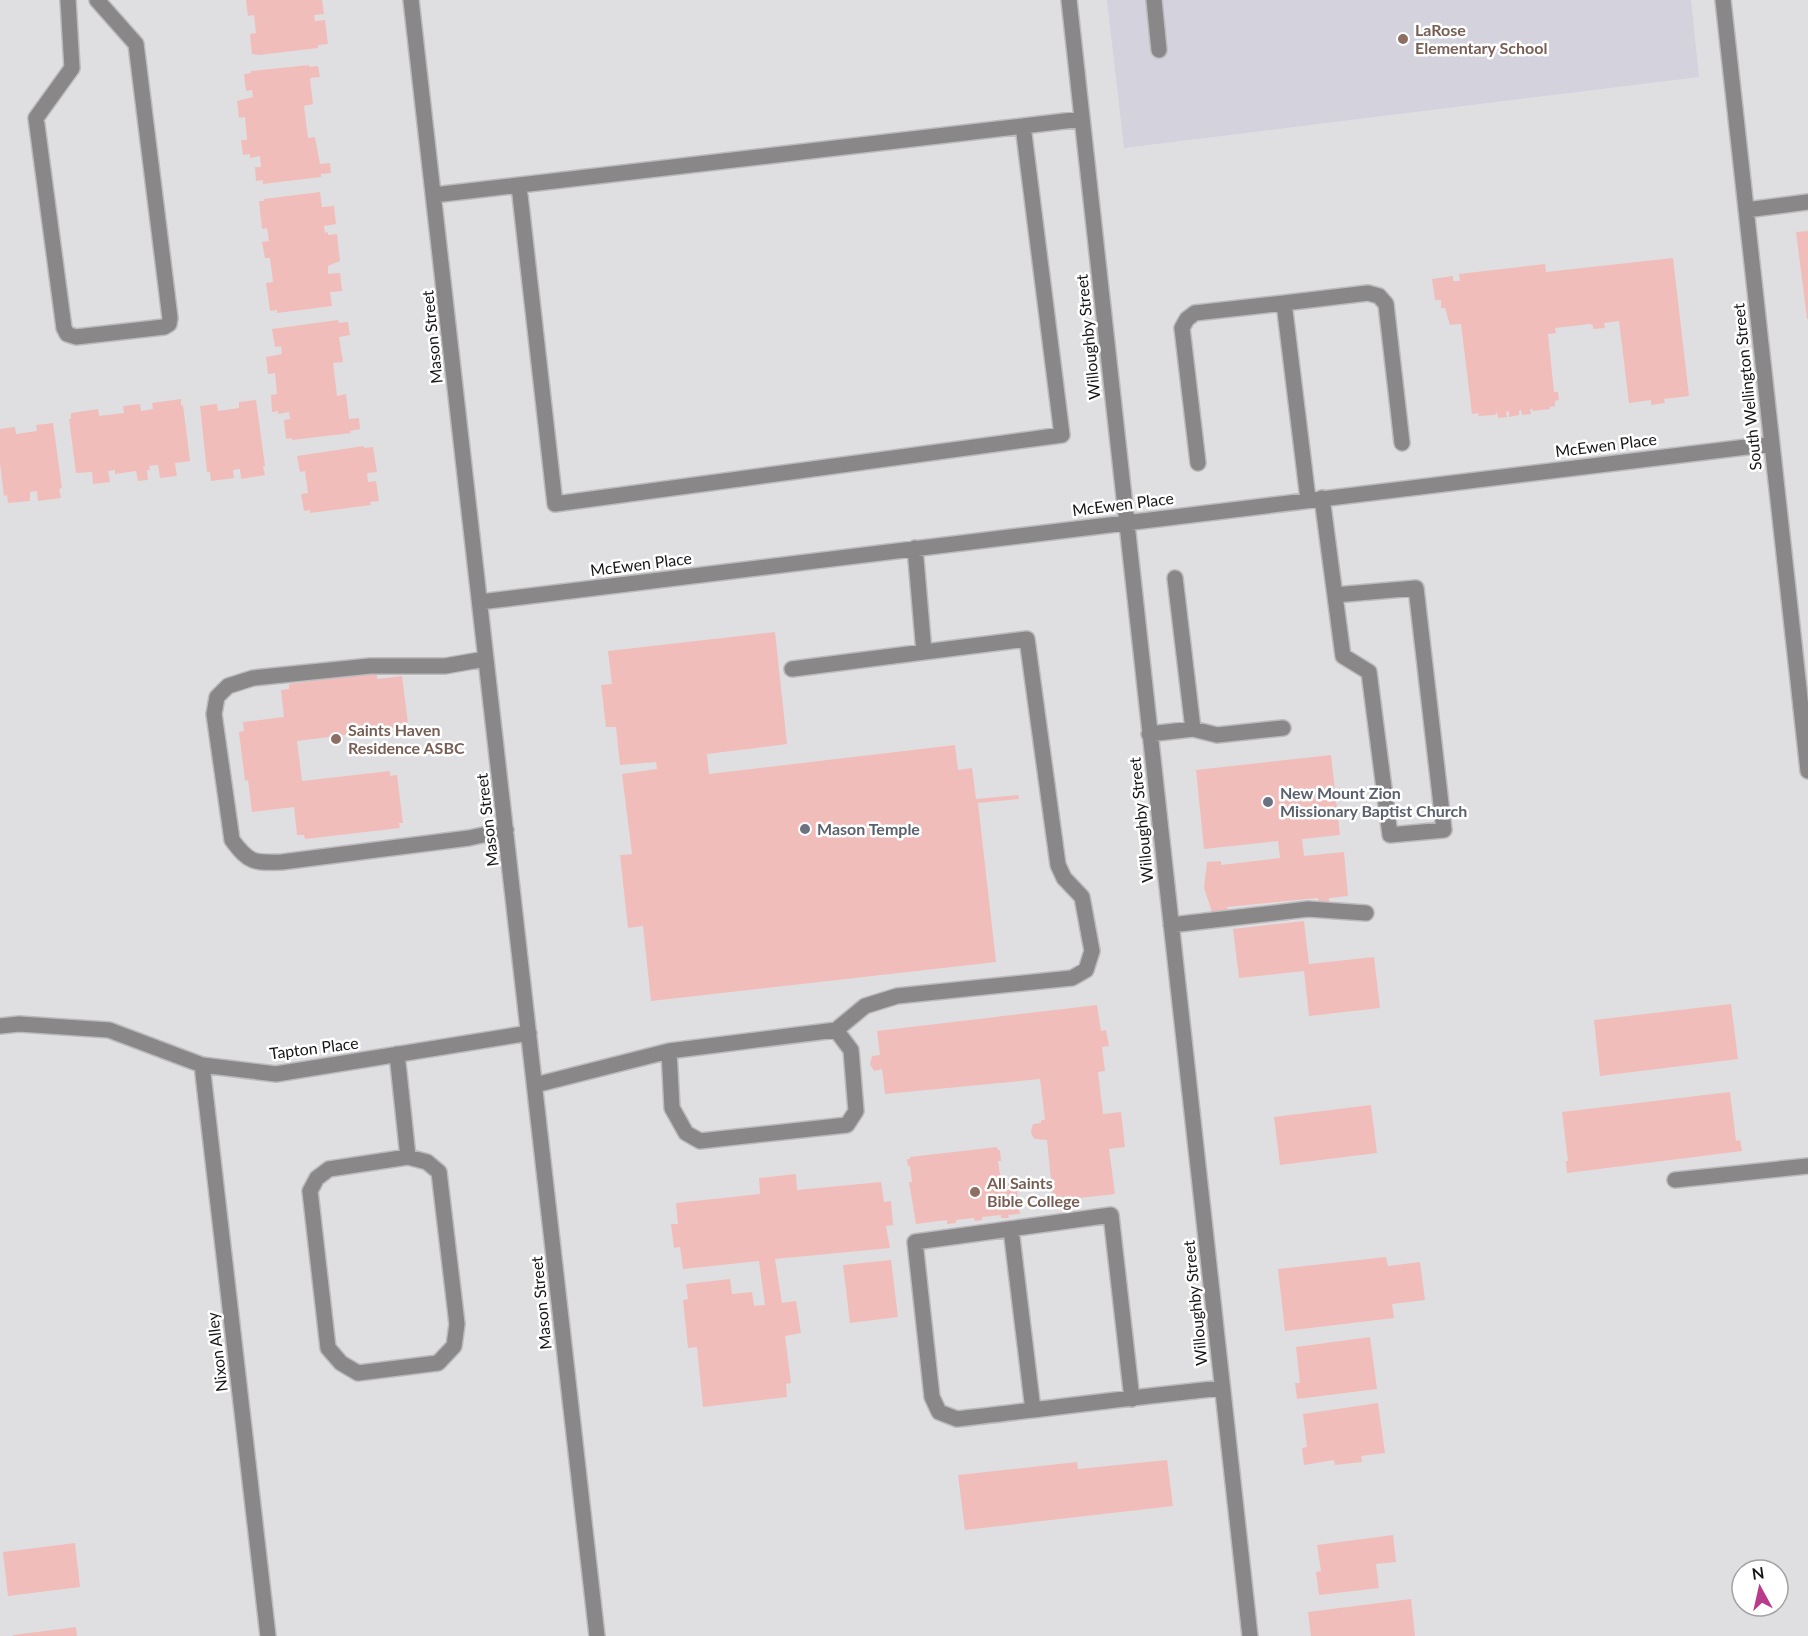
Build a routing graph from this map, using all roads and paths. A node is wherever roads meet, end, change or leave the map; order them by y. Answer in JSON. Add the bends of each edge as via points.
{"nodes":[{"id":1,"x":97,"y":0,"type":"edge"},
{"id":2,"x":411,"y":0,"type":"edge"},
{"id":3,"x":1069,"y":0,"type":"edge"},
{"id":4,"x":1154,"y":0,"type":"edge"},
{"id":5,"x":1723,"y":0,"type":"edge"},
{"id":6,"x":68,"y":3,"type":"edge"},
{"id":7,"x":1160,"y":50,"type":"dead end"},
{"id":8,"x":1082,"y":119,"type":"junction"},
{"id":9,"x":1023,"y":126,"type":"junction"},
{"id":10,"x":519,"y":186,"type":"junction"},
{"id":11,"x":434,"y":195,"type":"junction"},
{"id":12,"x":1808,"y":202,"type":"edge"},
{"id":13,"x":1746,"y":210,"type":"junction"},
{"id":14,"x":1284,"y":303,"type":"junction"},
{"id":15,"x":1402,"y":443,"type":"dead end"},
{"id":16,"x":1771,"y":444,"type":"junction"},
{"id":17,"x":1198,"y":463,"type":"dead end"},
{"id":18,"x":1315,"y":499,"type":"junction"},
{"id":19,"x":1126,"y":521,"type":"junction"},
{"id":20,"x":915,"y":548,"type":"junction"},
{"id":21,"x":1175,"y":578,"type":"dead end"},
{"id":22,"x":1335,"y":595,"type":"junction"},
{"id":23,"x":480,"y":602,"type":"junction"},
{"id":24,"x":924,"y":652,"type":"junction"},
{"id":25,"x":485,"y":659,"type":"junction"},
{"id":26,"x":792,"y":669,"type":"dead end"},
{"id":27,"x":1283,"y":728,"type":"dead end"},
{"id":28,"x":1193,"y":729,"type":"junction"},
{"id":29,"x":1149,"y":734,"type":"junction"},
{"id":30,"x":1808,"y":771,"type":"edge"},
{"id":31,"x":506,"y":830,"type":"junction"},
{"id":32,"x":1366,"y":913,"type":"dead end"},
{"id":33,"x":1171,"y":925,"type":"junction"},
{"id":34,"x":0,"y":1026,"type":"edge"},
{"id":35,"x":836,"y":1030,"type":"junction"},
{"id":36,"x":529,"y":1033,"type":"junction"},
{"id":37,"x":669,"y":1051,"type":"junction"},
{"id":38,"x":397,"y":1054,"type":"junction"},
{"id":39,"x":202,"y":1065,"type":"junction"},
{"id":40,"x":535,"y":1085,"type":"junction"},
{"id":41,"x":408,"y":1157,"type":"junction"},
{"id":42,"x":1808,"y":1166,"type":"edge"},
{"id":43,"x":1675,"y":1180,"type":"dead end"},
{"id":44,"x":1011,"y":1229,"type":"junction"},
{"id":45,"x":1222,"y":1388,"type":"junction"},
{"id":46,"x":1132,"y":1399,"type":"junction"},
{"id":47,"x":1033,"y":1410,"type":"junction"},
{"id":48,"x":268,"y":1636,"type":"edge"},
{"id":49,"x":597,"y":1636,"type":"edge"},
{"id":50,"x":1250,"y":1636,"type":"edge"}],
"edges":[{"from":1,"to":6,"type":"street","via":[[136,44],[170,318],[164,327],[76,337],[64,328],[36,118],[72,68]]},
{"from":2,"to":11,"type":"street","name":"Mason Street"},
{"from":3,"to":8,"type":"street","name":"Willoughby Street"},
{"from":4,"to":7,"type":"street"},
{"from":5,"to":13,"type":"street","name":"South Wellington Street"},
{"from":8,"to":9,"type":"street"},
{"from":8,"to":19,"type":"street","name":"Willoughby Street"},
{"from":9,"to":10,"type":"street"},
{"from":9,"to":10,"type":"street","via":[[1062,435],[555,504]]},
{"from":10,"to":11,"type":"street"},
{"from":11,"to":23,"type":"street","name":"Mason Street"},
{"from":12,"to":13,"type":"street"},
{"from":13,"to":16,"type":"street","name":"South Wellington Street"},
{"from":14,"to":15,"type":"street","via":[[1368,293],[1379,296],[1386,304]]},
{"from":14,"to":17,"type":"street","via":[[1195,313],[1182,328]]},
{"from":14,"to":18,"type":"street"},
{"from":16,"to":18,"type":"street","name":"McEwen Place"},
{"from":16,"to":30,"type":"street","name":"South Wellington Street"},
{"from":18,"to":19,"type":"street","name":"McEwen Place"},
{"from":18,"to":22,"type":"street"},
{"from":19,"to":20,"type":"street","name":"McEwen Place"},
{"from":19,"to":29,"type":"street","name":"Willoughby Street"},
{"from":20,"to":23,"type":"street","name":"McEwen Place"},
{"from":20,"to":24,"type":"street"},
{"from":21,"to":28,"type":"street"},
{"from":22,"to":22,"type":"street","via":[[1343,656],[1369,672],[1390,835],[1444,830],[1416,588]]},
{"from":23,"to":25,"type":"street","name":"Mason Street"},
{"from":24,"to":26,"type":"street"},
{"from":24,"to":35,"type":"street","via":[[1027,639],[1058,865],[1082,897],[1092,951],[1086,970],[1072,978],[897,996],[865,1006]]},
{"from":25,"to":31,"type":"street","name":"Mason Street"},
{"from":25,"to":31,"type":"street","via":[[445,666],[370,666],[253,678],[228,686],[217,697],[214,714],[232,840],[244,856],[261,863],[470,838]]},
{"from":27,"to":28,"type":"street","via":[[1217,735]]},
{"from":28,"to":29,"type":"street"},
{"from":29,"to":33,"type":"street","name":"Willoughby Street"},
{"from":31,"to":36,"type":"street","name":"Mason Street"},
{"from":32,"to":33,"type":"street","via":[[1308,909]]},
{"from":33,"to":45,"type":"street","name":"Willoughby Street"},
{"from":34,"to":39,"type":"street","name":"Tapton Place","via":[[109,1030]]},
{"from":35,"to":37,"type":"street"},
{"from":35,"to":37,"type":"street","via":[[851,1050],[856,1111],[847,1125],[700,1141],[686,1133],[672,1108]]},
{"from":36,"to":38,"type":"street","name":"Tapton Place"},
{"from":36,"to":40,"type":"street","name":"Mason Street"},
{"from":37,"to":40,"type":"street"},
{"from":38,"to":39,"type":"street","name":"Tapton Place","via":[[276,1074]]},
{"from":38,"to":41,"type":"street"},
{"from":39,"to":48,"type":"street","name":"Nixon Alley"},
{"from":40,"to":49,"type":"street","name":"Mason Street"},
{"from":41,"to":41,"type":"street","via":[[427,1162],[440,1172],[457,1324],[454,1346],[438,1363],[358,1373],[341,1364],[328,1348],[310,1191],[317,1178],[329,1169]]},
{"from":42,"to":43,"type":"street"},
{"from":44,"to":46,"type":"street","via":[[1111,1215]]},
{"from":44,"to":47,"type":"street"},
{"from":44,"to":47,"type":"street","via":[[915,1242],[932,1397],[939,1412],[957,1419]]},
{"from":45,"to":46,"type":"street"},
{"from":45,"to":50,"type":"street","name":"Willoughby Street"},
{"from":46,"to":47,"type":"street"}]}
